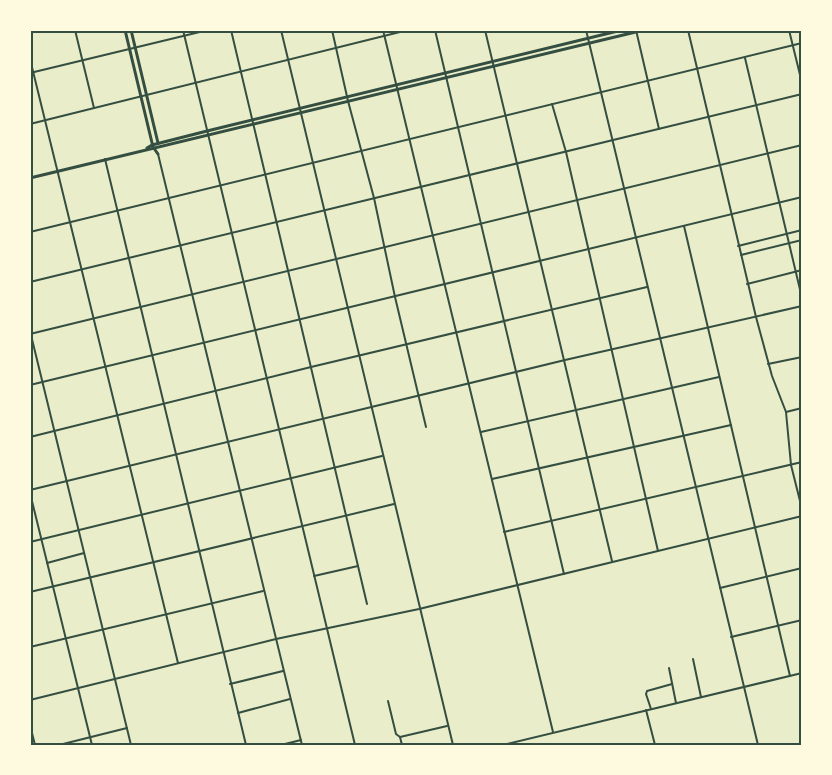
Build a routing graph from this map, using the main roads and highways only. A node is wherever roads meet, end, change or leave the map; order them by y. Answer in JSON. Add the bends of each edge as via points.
{"nodes":[{"id":1,"x":125,"y":30,"type":"edge"},
{"id":2,"x":131,"y":30,"type":"edge"},
{"id":3,"x":621,"y":30,"type":"edge"},
{"id":4,"x":644,"y":30,"type":"edge"},
{"id":5,"x":637,"y":31,"type":"edge"},
{"id":6,"x":492,"y":64,"type":"junction"},
{"id":7,"x":156,"y":146,"type":"junction"},
{"id":8,"x":158,"y":154,"type":"road end"},
{"id":9,"x":30,"y":178,"type":"edge"}],
"edges":[{"from":1,"to":7,"type":"main road"},
{"from":2,"to":7,"type":"main road"},
{"from":3,"to":6,"type":"main road"},
{"from":4,"to":5,"type":"main road"},
{"from":5,"to":6,"type":"main road"},
{"from":6,"to":7,"type":"main road"},
{"from":7,"to":8,"type":"main road"},
{"from":7,"to":9,"type":"main road"}]}
